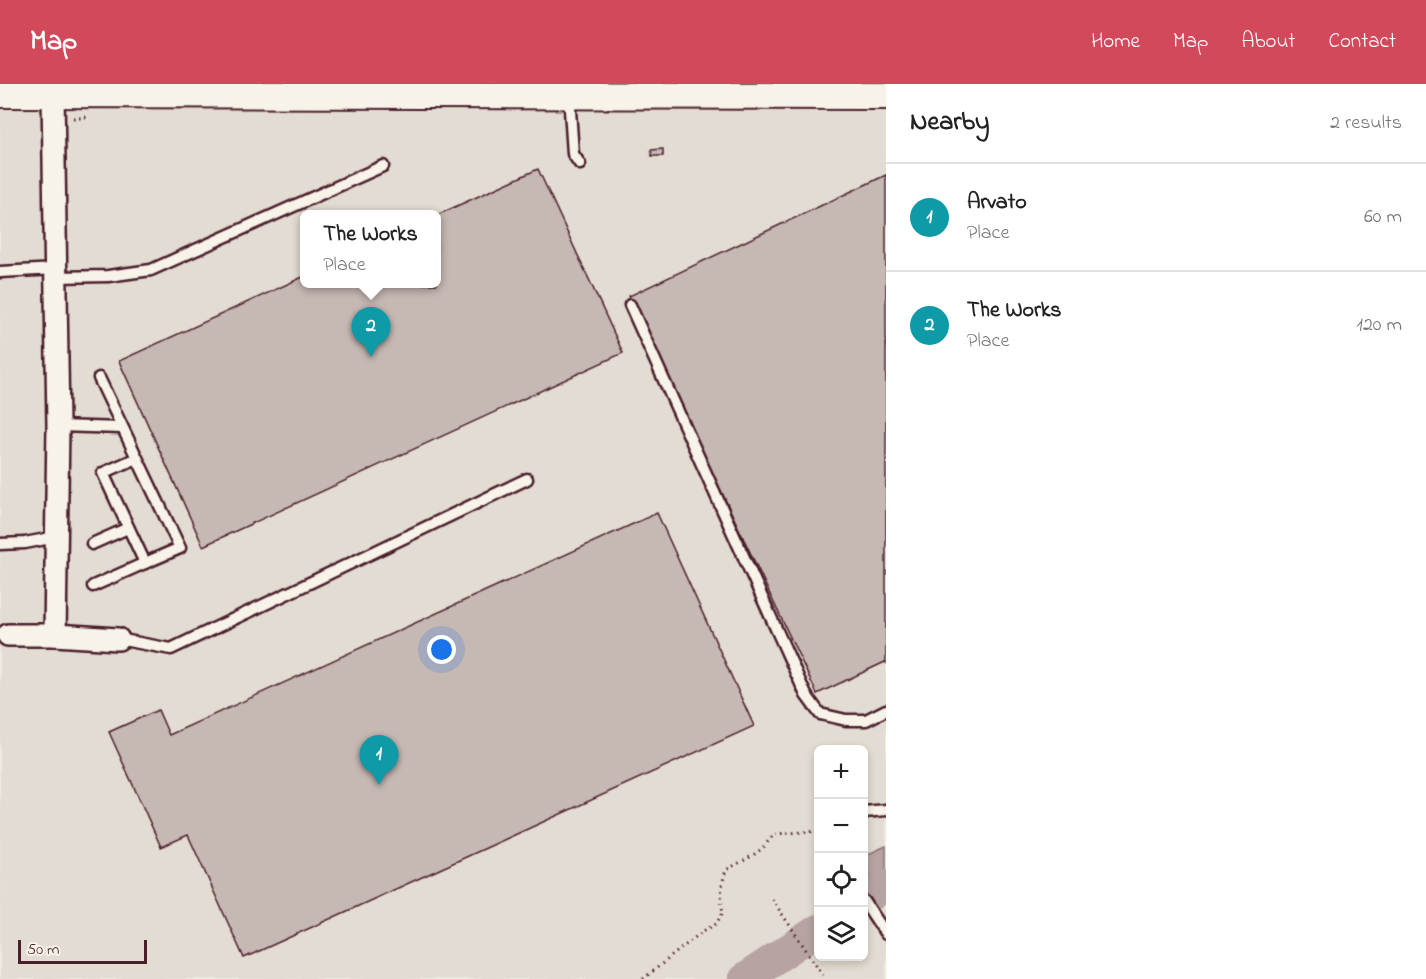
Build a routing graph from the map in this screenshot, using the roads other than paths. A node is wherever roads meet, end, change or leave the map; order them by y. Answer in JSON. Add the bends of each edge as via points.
{"nodes":[{"id":1,"x":0,"y":94,"type":"edge"},
{"id":2,"x":53,"y":94,"type":"junction"},
{"id":3,"x":569,"y":95,"type":"junction"},
{"id":4,"x":886,"y":96,"type":"edge"},
{"id":5,"x":580,"y":164,"type":"dead end"},
{"id":6,"x":383,"y":166,"type":"dead end"},
{"id":7,"x":0,"y":272,"type":"edge"},
{"id":8,"x":56,"y":273,"type":"junction"},
{"id":9,"x":630,"y":305,"type":"dead end"},
{"id":10,"x":99,"y":378,"type":"dead end"},
{"id":11,"x":58,"y":426,"type":"junction"},
{"id":12,"x":122,"y":428,"type":"junction"},
{"id":13,"x":137,"y":458,"type":"junction"},
{"id":14,"x":527,"y":479,"type":"dead end"},
{"id":15,"x":128,"y":528,"type":"junction"},
{"id":16,"x":56,"y":537,"type":"junction"},
{"id":17,"x":0,"y":544,"type":"edge"},
{"id":18,"x":92,"y":544,"type":"dead end"},
{"id":19,"x":145,"y":563,"type":"junction"},
{"id":20,"x":93,"y":586,"type":"dead end"},
{"id":21,"x":3,"y":636,"type":"edge"},
{"id":22,"x":55,"y":636,"type":"junction"},
{"id":23,"x":118,"y":639,"type":"joint"},
{"id":24,"x":886,"y":710,"type":"edge"},
{"id":25,"x":886,"y":810,"type":"edge"},
{"id":26,"x":868,"y":812,"type":"edge"},
{"id":27,"x":868,"y":907,"type":"edge"},
{"id":28,"x":886,"y":934,"type":"edge"}],
"edges":[{"from":1,"to":2,"type":"street"},
{"from":2,"to":3,"type":"street"},
{"from":2,"to":8,"type":"street"},
{"from":3,"to":4,"type":"street"},
{"from":3,"to":5,"type":"lane","via":[[573,154]]},
{"from":6,"to":8,"type":"lane","via":[[151,270],[108,276]]},
{"from":7,"to":8,"type":"lane"},
{"from":8,"to":11,"type":"street"},
{"from":9,"to":24,"type":"lane","via":[[806,694],[820,714],[846,720],[866,720]]},
{"from":10,"to":12,"type":"lane"},
{"from":11,"to":12,"type":"lane"},
{"from":11,"to":16,"type":"street"},
{"from":12,"to":13,"type":"lane"},
{"from":13,"to":15,"type":"lane","via":[[103,473]]},
{"from":13,"to":19,"type":"lane","via":[[180,548]]},
{"from":14,"to":23,"type":"lane","via":[[171,649]]},
{"from":15,"to":18,"type":"lane"},
{"from":15,"to":19,"type":"lane"},
{"from":16,"to":17,"type":"lane"},
{"from":16,"to":22,"type":"street"},
{"from":19,"to":20,"type":"lane"},
{"from":21,"to":22,"type":"street"},
{"from":22,"to":23,"type":"street"},
{"from":25,"to":26,"type":"lane"},
{"from":27,"to":28,"type":"lane"}]}
